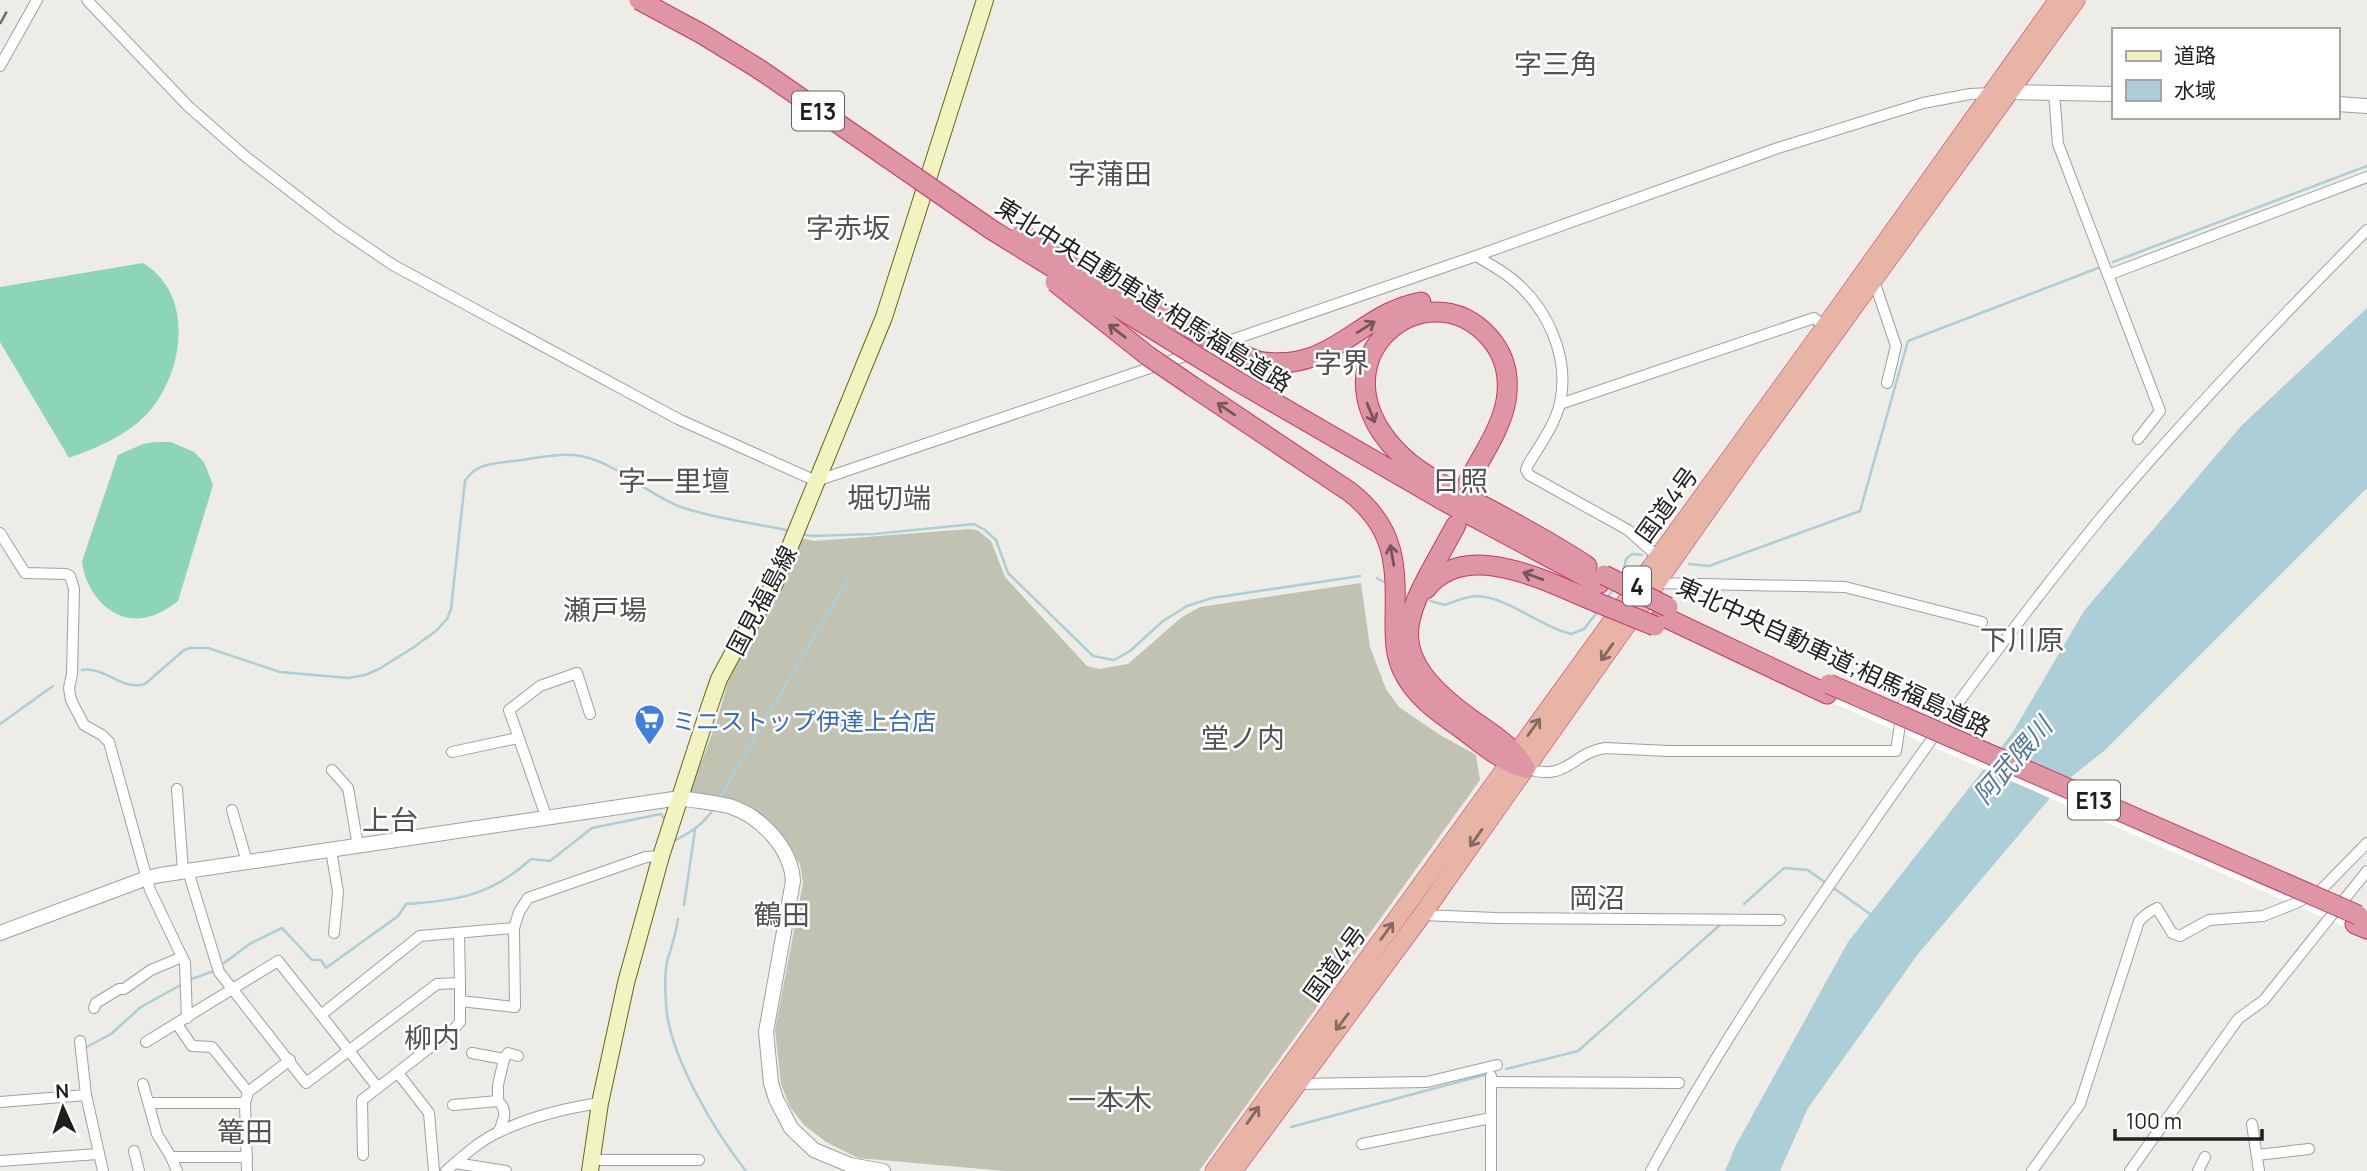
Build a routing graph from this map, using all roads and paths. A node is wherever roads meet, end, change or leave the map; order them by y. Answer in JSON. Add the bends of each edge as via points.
{"nodes":[{"id":1,"x":37,"y":0,"type":"edge"},
{"id":2,"x":87,"y":0,"type":"edge"},
{"id":3,"x":639,"y":0,"type":"edge"},
{"id":4,"x":658,"y":0,"type":"edge"},
{"id":5,"x":985,"y":0,"type":"edge"},
{"id":6,"x":2058,"y":0,"type":"edge"},
{"id":7,"x":2076,"y":0,"type":"edge"},
{"id":8,"x":0,"y":66,"type":"edge"},
{"id":9,"x":2001,"y":92,"type":"junction"},
{"id":10,"x":2054,"y":92,"type":"junction"},
{"id":11,"x":2112,"y":94,"type":"edge"},
{"id":12,"x":2339,"y":104,"type":"edge"},
{"id":13,"x":2367,"y":106,"type":"edge"},
{"id":14,"x":2367,"y":177,"type":"edge"},
{"id":15,"x":1000,"y":228,"type":"junction"},
{"id":16,"x":2367,"y":230,"type":"edge"},
{"id":17,"x":1476,"y":256,"type":"junction"},
{"id":18,"x":2108,"y":275,"type":"junction"},
{"id":19,"x":1874,"y":281,"type":"junction"},
{"id":20,"x":1825,"y":327,"type":"junction"},
{"id":21,"x":1246,"y":372,"type":"junction"},
{"id":22,"x":1887,"y":383,"type":"dead end"},
{"id":23,"x":1560,"y":404,"type":"junction"},
{"id":24,"x":2138,"y":439,"type":"dead end"},
{"id":25,"x":816,"y":481,"type":"junction"},
{"id":26,"x":0,"y":533,"type":"edge"},
{"id":27,"x":1658,"y":557,"type":"junction"},
{"id":28,"x":1649,"y":581,"type":"junction"},
{"id":29,"x":1597,"y":582,"type":"junction"},
{"id":30,"x":1414,"y":605,"type":"junction"},
{"id":31,"x":1662,"y":616,"type":"junction"},
{"id":32,"x":1982,"y":622,"type":"dead end"},
{"id":33,"x":1395,"y":623,"type":"junction"},
{"id":34,"x":1828,"y":689,"type":"junction"},
{"id":35,"x":1903,"y":704,"type":"dead end"},
{"id":36,"x":590,"y":714,"type":"dead end"},
{"id":37,"x":518,"y":738,"type":"junction"},
{"id":38,"x":452,"y":752,"type":"dead end"},
{"id":39,"x":1516,"y":761,"type":"junction"},
{"id":40,"x":331,"y":769,"type":"dead end"},
{"id":41,"x":177,"y":789,"type":"dead end"},
{"id":42,"x":680,"y":798,"type":"junction"},
{"id":43,"x":232,"y":810,"type":"dead end"},
{"id":44,"x":547,"y":819,"type":"junction"},
{"id":45,"x":2367,"y":843,"type":"edge"},
{"id":46,"x":358,"y":846,"type":"junction"},
{"id":47,"x":331,"y":850,"type":"junction"},
{"id":48,"x":661,"y":856,"type":"junction"},
{"id":49,"x":2367,"y":861,"type":"edge"},
{"id":50,"x":247,"y":862,"type":"junction"},
{"id":51,"x":186,"y":871,"type":"junction"},
{"id":52,"x":2365,"y":874,"type":"edge"},
{"id":53,"x":147,"y":878,"type":"junction"},
{"id":54,"x":1422,"y":915,"type":"junction"},
{"id":55,"x":1780,"y":920,"type":"dead end"},
{"id":56,"x":2362,"y":922,"type":"edge"},
{"id":57,"x":514,"y":928,"type":"junction"},
{"id":58,"x":0,"y":933,"type":"edge"},
{"id":59,"x":334,"y":933,"type":"dead end"},
{"id":60,"x":459,"y":933,"type":"junction"},
{"id":61,"x":182,"y":957,"type":"junction"},
{"id":62,"x":460,"y":983,"type":"junction"},
{"id":63,"x":234,"y":990,"type":"junction"},
{"id":64,"x":460,"y":1001,"type":"junction"},
{"id":65,"x":94,"y":1009,"type":"dead end"},
{"id":66,"x":321,"y":1015,"type":"junction"},
{"id":67,"x":182,"y":1021,"type":"junction"},
{"id":68,"x":80,"y":1041,"type":"dead end"},
{"id":69,"x":146,"y":1042,"type":"dead end"},
{"id":70,"x":349,"y":1052,"type":"junction"},
{"id":71,"x":472,"y":1054,"type":"dead end"},
{"id":72,"x":518,"y":1056,"type":"dead end"},
{"id":73,"x":504,"y":1059,"type":"junction"},
{"id":74,"x":290,"y":1060,"type":"junction"},
{"id":75,"x":398,"y":1073,"type":"junction"},
{"id":76,"x":1491,"y":1082,"type":"junction"},
{"id":77,"x":1679,"y":1083,"type":"dead end"},
{"id":78,"x":143,"y":1084,"type":"dead end"},
{"id":79,"x":1275,"y":1084,"type":"junction"},
{"id":80,"x":1296,"y":1084,"type":"junction"},
{"id":81,"x":378,"y":1088,"type":"junction"},
{"id":82,"x":86,"y":1095,"type":"junction"},
{"id":83,"x":247,"y":1097,"type":"junction"},
{"id":84,"x":498,"y":1101,"type":"junction"},
{"id":85,"x":0,"y":1102,"type":"edge"},
{"id":86,"x":600,"y":1103,"type":"junction"},
{"id":87,"x":149,"y":1104,"type":"junction"},
{"id":88,"x":453,"y":1105,"type":"dead end"},
{"id":89,"x":1491,"y":1118,"type":"junction"},
{"id":90,"x":2252,"y":1124,"type":"dead end"},
{"id":91,"x":499,"y":1131,"type":"junction"},
{"id":92,"x":1362,"y":1144,"type":"dead end"},
{"id":93,"x":2309,"y":1149,"type":"dead end"},
{"id":94,"x":134,"y":1151,"type":"dead end"},
{"id":95,"x":98,"y":1154,"type":"junction"},
{"id":96,"x":363,"y":1155,"type":"dead end"},
{"id":97,"x":2256,"y":1155,"type":"junction"},
{"id":98,"x":171,"y":1157,"type":"junction"},
{"id":99,"x":247,"y":1157,"type":"junction"},
{"id":100,"x":2205,"y":1157,"type":"dead end"},
{"id":101,"x":699,"y":1160,"type":"dead end"},
{"id":102,"x":0,"y":1161,"type":"edge"},
{"id":103,"x":591,"y":1166,"type":"edge"},
{"id":104,"x":451,"y":1167,"type":"edge"},
{"id":105,"x":103,"y":1171,"type":"edge"},
{"id":106,"x":139,"y":1171,"type":"edge"},
{"id":107,"x":177,"y":1171,"type":"edge"},
{"id":108,"x":247,"y":1171,"type":"edge"},
{"id":109,"x":434,"y":1171,"type":"edge"},
{"id":110,"x":506,"y":1171,"type":"edge"},
{"id":111,"x":883,"y":1171,"type":"edge"},
{"id":112,"x":1214,"y":1171,"type":"edge"},
{"id":113,"x":1233,"y":1171,"type":"edge"},
{"id":114,"x":1491,"y":1171,"type":"edge"},
{"id":115,"x":1651,"y":1171,"type":"edge"},
{"id":116,"x":2032,"y":1171,"type":"edge"},
{"id":117,"x":2130,"y":1171,"type":"edge"},
{"id":118,"x":2197,"y":1171,"type":"edge"},
{"id":119,"x":2259,"y":1171,"type":"edge"}],
"edges":[{"from":1,"to":8,"type":"street"},
{"from":2,"to":25,"type":"street","via":[[188,106],[246,157],[393,265],[678,419]]},
{"from":3,"to":15,"type":"highway","name":"東北中央自動車道;相馬福島道路","number":"E13","bridge":true,"via":[[759,69]]},
{"from":4,"to":15,"type":"highway","name":"東北中央自動車道;相馬福島道路","number":"E13","via":[[776,69]]},
{"from":5,"to":25,"type":"main road","name":"国見福島線","via":[[884,317]]},
{"from":6,"to":9,"type":"highway","name":"国道4号","number":"4"},
{"from":7,"to":9,"type":"highway","name":"国道4号","number":"4"},
{"from":9,"to":10,"type":"street"},
{"from":9,"to":17,"type":"street","via":[[1923,103],[1777,148]]},
{"from":9,"to":19,"type":"highway","name":"国道4号","number":"4"},
{"from":9,"to":20,"type":"highway","name":"国道4号","number":"4"},
{"from":10,"to":11,"type":"street"},
{"from":10,"to":18,"type":"street","via":[[2058,145]]},
{"from":12,"to":13,"type":"street"},
{"from":14,"to":18,"type":"street"},
{"from":15,"to":21,"type":"highway","name":"東北中央自動車道;相馬福島道路","number":"E13","bridge":true},
{"from":15,"to":21,"type":"highway","bridge":true,"via":[[1233,351]]},
{"from":33,"to":15,"type":"highway","one_way":true,"bridge":true,"via":[[1392,555],[1385,531],[1371,511],[1350,492],[1148,356],[1046,275]]},
{"from":16,"to":115,"type":"street","via":[[2258,341],[2042,591],[1822,895],[1724,1046]]},
{"from":17,"to":23,"type":"street","via":[[1530,295],[1544,317],[1560,360]]},
{"from":17,"to":25,"type":"street"},
{"from":18,"to":24,"type":"street","via":[[2160,411]]},
{"from":19,"to":22,"type":"street","via":[[1896,346]]},
{"from":19,"to":28,"type":"highway","name":"国道4号","number":"4"},
{"from":20,"to":23,"type":"street","via":[[1814,318]]},
{"from":20,"to":27,"type":"highway","name":"国道4号","number":"4"},
{"from":21,"to":29,"type":"highway","name":"東北中央自動車道;相馬福島道路","number":"E13","via":[[1433,495]]},
{"from":21,"to":29,"type":"highway","one_way":true,"via":[[1310,359],[1413,303],[1442,301],[1478,313],[1507,341],[1518,382],[1509,426],[1472,484],[1504,409],[1508,383],[1496,345],[1468,319],[1444,312],[1426,313],[1392,327],[1368,358],[1364,377],[1371,416],[1380,433],[1412,465],[1561,548]]},
{"from":23,"to":27,"type":"street","via":[[1528,465],[1529,475],[1628,530]]},
{"from":25,"to":42,"type":"main road","name":"国見福島線","via":[[775,583],[719,679]]},
{"from":26,"to":53,"type":"street","via":[[25,573],[66,574],[72,580],[71,700],[84,726],[109,742]]},
{"from":27,"to":28,"type":"highway","name":"国道4号","number":"4"},
{"from":28,"to":32,"type":"street","via":[[1845,587]]},
{"from":28,"to":39,"type":"highway","name":"国道4号","number":"4"},
{"from":29,"to":30,"type":"highway","one_way":true,"via":[[1472,565],[1432,582]]},
{"from":29,"to":31,"type":"highway","bridge":true},
{"from":29,"to":31,"type":"highway","name":"東北中央自動車道;相馬福島道路","number":"E13","bridge":true},
{"from":30,"to":33,"type":"highway","via":[[1450,522],[1407,591]]},
{"from":30,"to":39,"type":"highway","via":[[1408,627],[1410,650],[1426,681]]},
{"from":31,"to":34,"type":"highway","name":"東北中央自動車道;相馬福島道路","number":"E13"},
{"from":31,"to":34,"type":"highway","name":"東北中央自動車道;相馬福島道路","number":"E13","via":[[1803,684]]},
{"from":33,"to":39,"type":"highway","via":[[1398,657],[1414,689],[1434,709]]},
{"from":34,"to":56,"type":"highway","name":"東北中央自動車道;相馬福島道路","number":"E13"},
{"from":35,"to":39,"type":"street","via":[[1896,751],[1605,748],[1546,774]]},
{"from":36,"to":37,"type":"street","via":[[577,673],[540,686],[509,710]]},
{"from":37,"to":38,"type":"street"},
{"from":37,"to":44,"type":"street"},
{"from":39,"to":54,"type":"highway","name":"国道4号","number":"4","one_way":true},
{"from":79,"to":39,"type":"highway","name":"国道4号","number":"4","one_way":true},
{"from":40,"to":46,"type":"street","via":[[348,788]]},
{"from":41,"to":51,"type":"street"},
{"from":42,"to":44,"type":"street"},
{"from":42,"to":48,"type":"main road","name":"国見福島線"},
{"from":42,"to":111,"type":"street","via":[[730,807],[750,816],[786,852],[793,881],[766,1032],[776,1099],[791,1128],[814,1150],[850,1165]]},
{"from":43,"to":50,"type":"street"},
{"from":44,"to":46,"type":"street"},
{"from":45,"to":116,"type":"street","via":[[2320,891],[2263,916],[2209,920],[2179,936],[2172,933],[2157,908],[2139,921],[2080,1104]]},
{"from":46,"to":47,"type":"street"},
{"from":47,"to":50,"type":"street"},
{"from":47,"to":59,"type":"street","via":[[338,892]]},
{"from":48,"to":57,"type":"street","via":[[534,895],[519,912]]},
{"from":48,"to":86,"type":"main road","name":"国見福島線","via":[[626,983]]},
{"from":49,"to":52,"type":"street"},
{"from":50,"to":51,"type":"street"},
{"from":51,"to":53,"type":"street"},
{"from":51,"to":63,"type":"street","via":[[219,972]]},
{"from":52,"to":117,"type":"street","via":[[2264,1000],[2238,1019]]},
{"from":53,"to":58,"type":"street"},
{"from":53,"to":61,"type":"street"},
{"from":54,"to":55,"type":"street"},
{"from":54,"to":80,"type":"highway","name":"国道4号","number":"4","one_way":true},
{"from":57,"to":60,"type":"street"},
{"from":57,"to":64,"type":"street","via":[[515,1007]]},
{"from":60,"to":62,"type":"street"},
{"from":60,"to":66,"type":"street","via":[[420,936]]},
{"from":61,"to":65,"type":"street","via":[[151,970],[96,1003]]},
{"from":61,"to":67,"type":"street"},
{"from":62,"to":64,"type":"street"},
{"from":62,"to":70,"type":"street","via":[[437,984]]},
{"from":63,"to":66,"type":"street","via":[[278,961]]},
{"from":63,"to":67,"type":"street"},
{"from":63,"to":74,"type":"street"},
{"from":64,"to":75,"type":"street","via":[[460,1021],[455,1028]]},
{"from":66,"to":70,"type":"street"},
{"from":67,"to":69,"type":"street"},
{"from":67,"to":83,"type":"street","via":[[192,1046],[212,1047]]},
{"from":68,"to":82,"type":"street"},
{"from":70,"to":74,"type":"street","via":[[306,1083]]},
{"from":70,"to":81,"type":"street"},
{"from":71,"to":73,"type":"street"},
{"from":72,"to":73,"type":"street","via":[[508,1053]]},
{"from":73,"to":84,"type":"street"},
{"from":74,"to":83,"type":"street"},
{"from":75,"to":81,"type":"street"},
{"from":75,"to":109,"type":"street","via":[[429,1113]]},
{"from":76,"to":77,"type":"street"},
{"from":76,"to":80,"type":"street","via":[[1494,1067],[1427,1082]]},
{"from":76,"to":89,"type":"street"},
{"from":78,"to":87,"type":"street"},
{"from":79,"to":80,"type":"street"},
{"from":112,"to":79,"type":"highway","name":"国道4号","number":"4","one_way":true},
{"from":80,"to":113,"type":"highway","name":"国道4号","number":"4"},
{"from":81,"to":96,"type":"street","via":[[362,1100]]},
{"from":82,"to":85,"type":"street"},
{"from":82,"to":95,"type":"street"},
{"from":83,"to":87,"type":"street"},
{"from":83,"to":99,"type":"street"},
{"from":84,"to":88,"type":"street"},
{"from":84,"to":91,"type":"street","via":[[505,1117]]},
{"from":86,"to":91,"type":"street","via":[[572,1107]]},
{"from":86,"to":103,"type":"main road","name":"国見福島線"},
{"from":87,"to":98,"type":"street","via":[[157,1134]]},
{"from":89,"to":92,"type":"street"},
{"from":89,"to":114,"type":"street"},
{"from":90,"to":97,"type":"street"},
{"from":91,"to":104,"type":"street"},
{"from":93,"to":97,"type":"street"},
{"from":94,"to":106,"type":"street"},
{"from":95,"to":102,"type":"street"},
{"from":95,"to":105,"type":"street"},
{"from":97,"to":119,"type":"street"},
{"from":98,"to":99,"type":"street"},
{"from":98,"to":107,"type":"street"},
{"from":99,"to":108,"type":"street"},
{"from":100,"to":118,"type":"street"},
{"from":101,"to":103,"type":"street"},
{"from":104,"to":110,"type":"street"}]}
